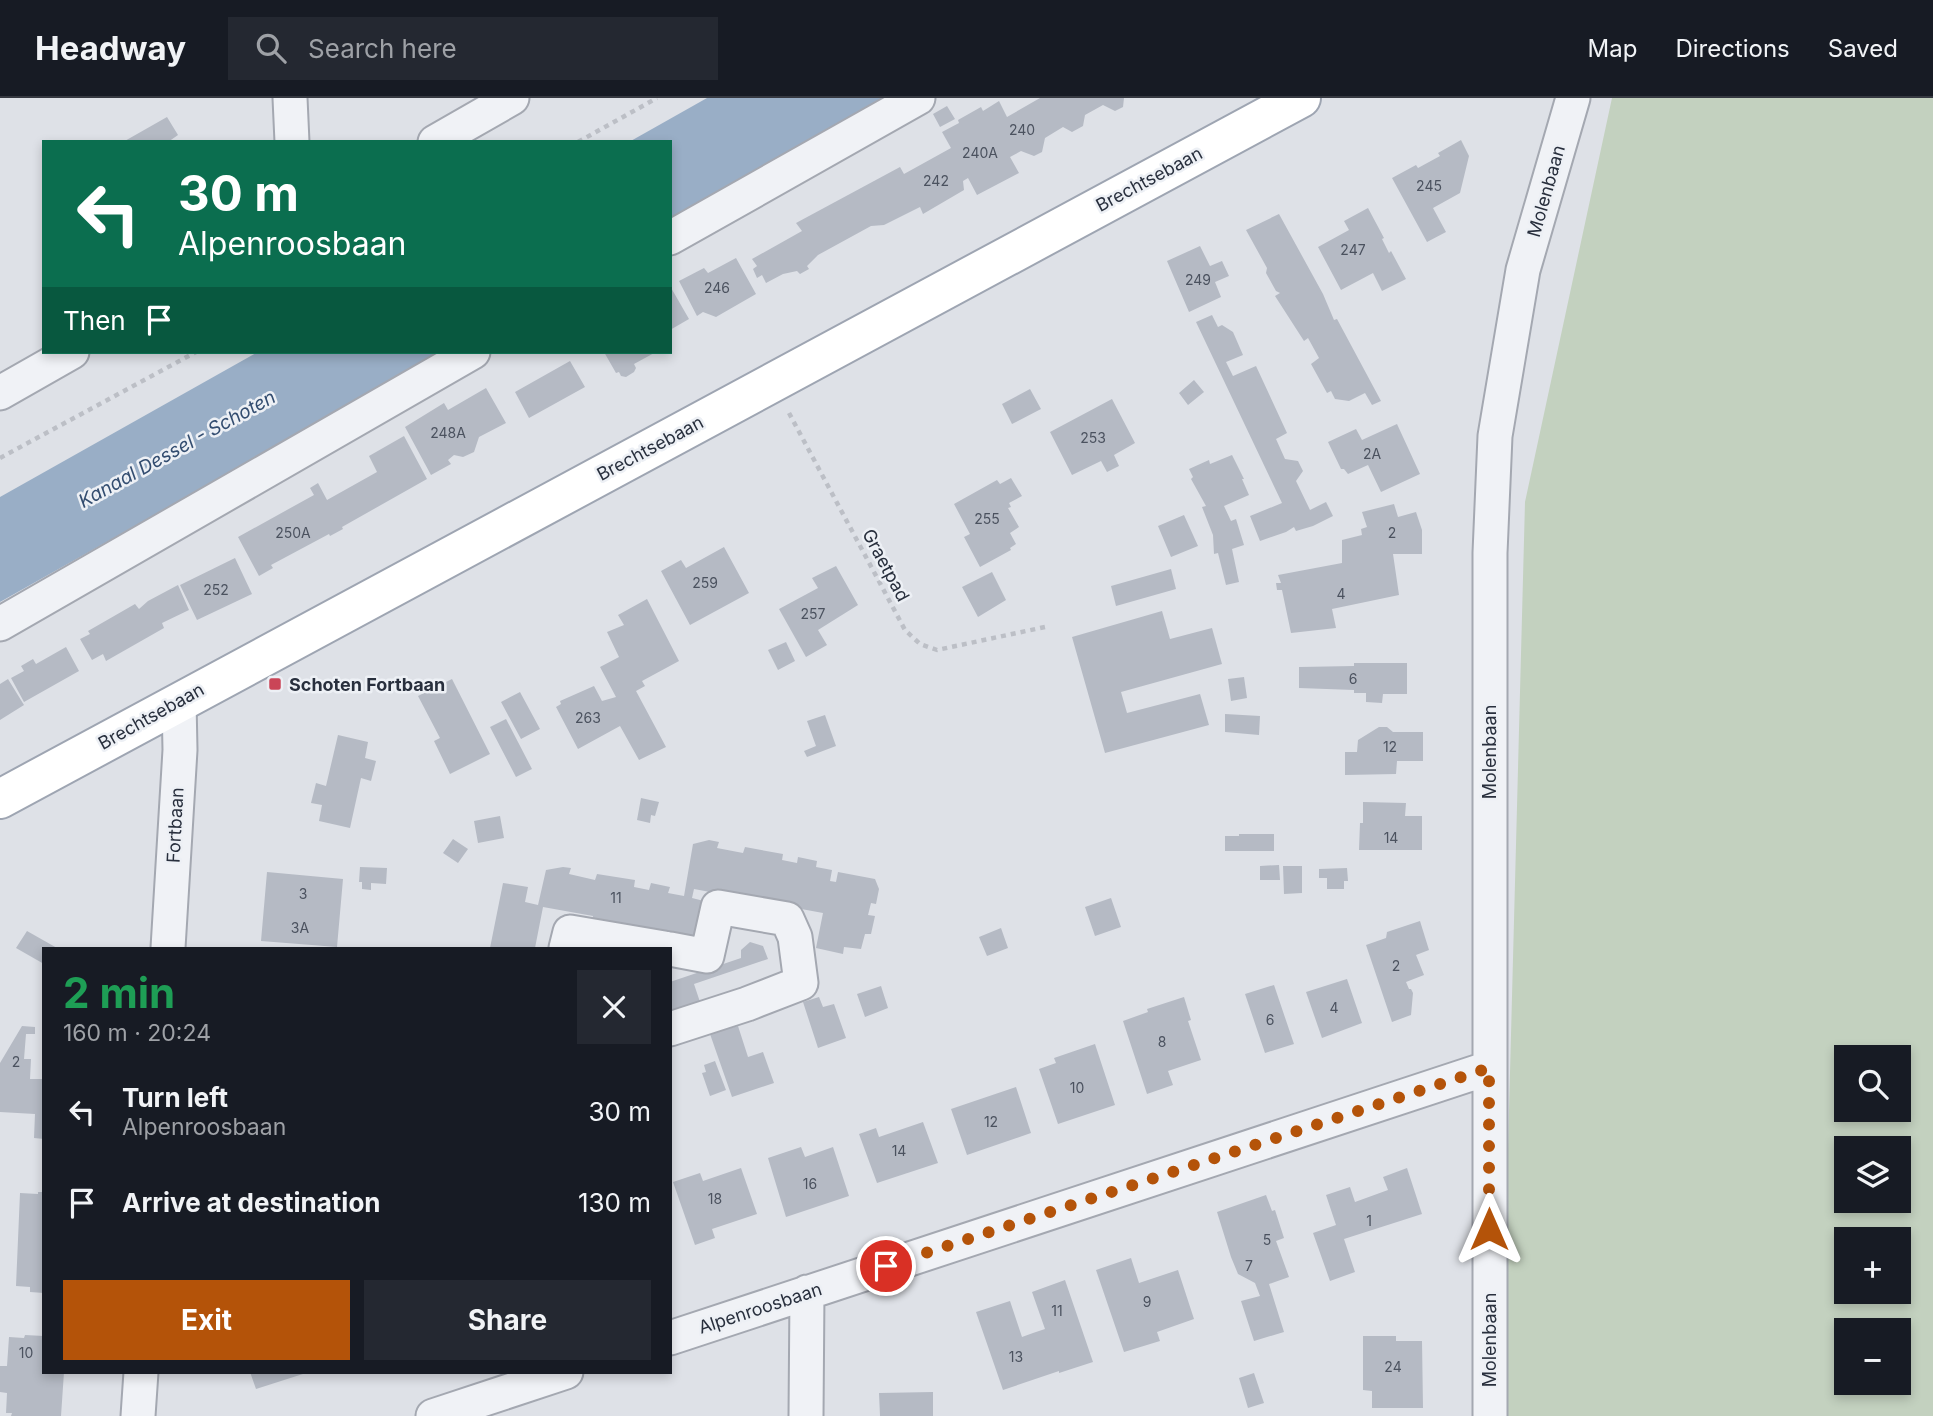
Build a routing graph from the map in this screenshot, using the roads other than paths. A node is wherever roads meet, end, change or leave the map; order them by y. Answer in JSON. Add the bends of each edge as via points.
{"nodes":[{"id":1,"x":290,"y":98,"type":"edge"},
{"id":2,"x":512,"y":98,"type":"edge"},
{"id":3,"x":918,"y":98,"type":"edge"},
{"id":4,"x":1301,"y":98,"type":"edge"},
{"id":5,"x":1573,"y":98,"type":"edge"},
{"id":6,"x":292,"y":140,"type":"edge"},
{"id":7,"x":438,"y":140,"type":"edge"},
{"id":8,"x":672,"y":237,"type":"edge"},
{"id":9,"x":68,"y":354,"type":"edge"},
{"id":10,"x":470,"y":354,"type":"edge"},
{"id":11,"x":0,"y":393,"type":"edge"},
{"id":12,"x":0,"y":624,"type":"edge"},
{"id":13,"x":179,"y":701,"type":"junction"},
{"id":14,"x":0,"y":799,"type":"edge"},
{"id":15,"x":168,"y":947,"type":"edge"},
{"id":16,"x":566,"y":947,"type":"edge"},
{"id":17,"x":658,"y":947,"type":"edge"},
{"id":18,"x":672,"y":950,"type":"edge"},
{"id":19,"x":672,"y":1028,"type":"edge"},
{"id":20,"x":1489,"y":1068,"type":"junction"},
{"id":21,"x":807,"y":1292,"type":"junction"},
{"id":22,"x":672,"y":1337,"type":"edge"},
{"id":23,"x":141,"y":1374,"type":"edge"},
{"id":24,"x":560,"y":1374,"type":"edge"},
{"id":25,"x":138,"y":1416,"type":"edge"},
{"id":26,"x":433,"y":1416,"type":"edge"},
{"id":27,"x":806,"y":1416,"type":"edge"},
{"id":28,"x":1490,"y":1416,"type":"edge"}],
"edges":[{"from":1,"to":6,"type":"street"},
{"from":2,"to":7,"type":"street"},
{"from":3,"to":8,"type":"street"},
{"from":4,"to":13,"type":"main road","name":"Brechtsebaan"},
{"from":5,"to":20,"type":"street","name":"Molenbaan","via":[[1523,270],[1495,436],[1490,553]]},
{"from":9,"to":11,"type":"street"},
{"from":10,"to":12,"type":"street"},
{"from":13,"to":14,"type":"main road","name":"Brechtsebaan"},
{"from":13,"to":15,"type":"street","name":"Fortbaan"},
{"from":16,"to":17,"type":"street","via":[[569,932]]},
{"from":18,"to":19,"type":"street","via":[[707,956],[718,907],[788,919],[801,983]]},
{"from":20,"to":21,"type":"street","name":"Alpenroosbaan"},
{"from":20,"to":28,"type":"street","name":"Molenbaan"},
{"from":21,"to":22,"type":"street","name":"Alpenroosbaan"},
{"from":21,"to":27,"type":"street"},
{"from":23,"to":25,"type":"street"},
{"from":24,"to":26,"type":"street"}]}
